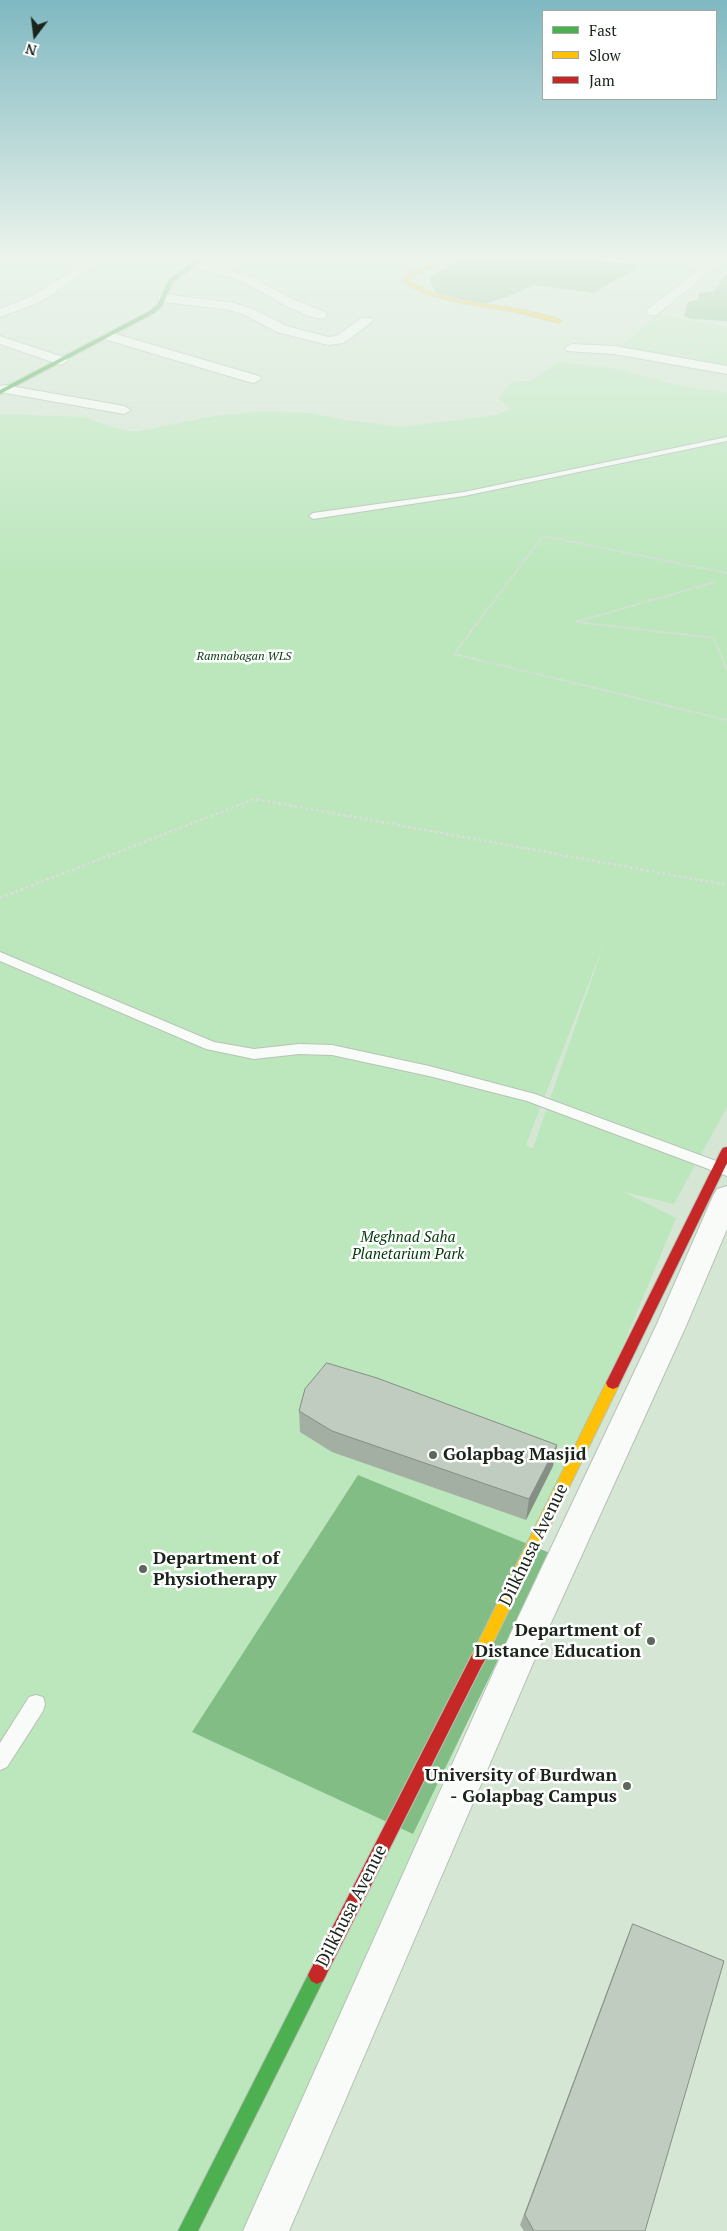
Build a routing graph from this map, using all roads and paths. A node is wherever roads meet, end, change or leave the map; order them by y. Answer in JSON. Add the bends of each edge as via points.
{"nodes":[{"id":1,"x":57,"y":363,"type":"edge"},
{"id":2,"x":193,"y":363,"type":"edge"},
{"id":3,"x":688,"y":363,"type":"edge"},
{"id":4,"x":727,"y":370,"type":"edge"},
{"id":5,"x":254,"y":379,"type":"dead end"},
{"id":6,"x":2,"y":390,"type":"edge"},
{"id":7,"x":124,"y":410,"type":"dead end"},
{"id":8,"x":727,"y":440,"type":"edge"},
{"id":9,"x":313,"y":516,"type":"dead end"},
{"id":10,"x":727,"y":572,"type":"edge"},
{"id":11,"x":715,"y":582,"type":"dead end"},
{"id":12,"x":727,"y":670,"type":"edge"},
{"id":13,"x":727,"y":720,"type":"edge"},
{"id":14,"x":727,"y":885,"type":"edge"},
{"id":15,"x":0,"y":898,"type":"edge"},
{"id":16,"x":0,"y":956,"type":"edge"},
{"id":17,"x":727,"y":1151,"type":"edge"},
{"id":18,"x":724,"y":1179,"type":"edge"},
{"id":19,"x":659,"y":1320,"type":"junction"},
{"id":20,"x":36,"y":1704,"type":"dead end"},
{"id":21,"x":0,"y":1760,"type":"edge"},
{"id":22,"x":188,"y":2231,"type":"edge"},
{"id":23,"x":266,"y":2231,"type":"edge"}],
"edges":[{"from":1,"to":6,"type":"street"},
{"from":2,"to":5,"type":"street"},
{"from":3,"to":4,"type":"street"},
{"from":6,"to":7,"type":"street"},
{"from":8,"to":9,"type":"lane","via":[[464,494]]},
{"from":10,"to":13,"type":"path","via":[[543,536],[454,654]]},
{"from":11,"to":12,"type":"path","via":[[576,622],[714,638]]},
{"from":14,"to":15,"type":"path","via":[[255,799]]},
{"from":16,"to":18,"type":"lane","via":[[211,1046],[254,1054],[299,1049],[332,1050],[530,1097]]},
{"from":17,"to":18,"type":"street","name":"Dilkhusa Avenue"},
{"from":18,"to":19,"type":"street","name":"Dilkhusa Avenue"},
{"from":19,"to":22,"type":"street","name":"Dilkhusa Avenue","via":[[496,1621]]},
{"from":19,"to":23,"type":"street","name":"Dilkhusa Avenue","via":[[526,1636]]},
{"from":20,"to":21,"type":"lane"}]}
